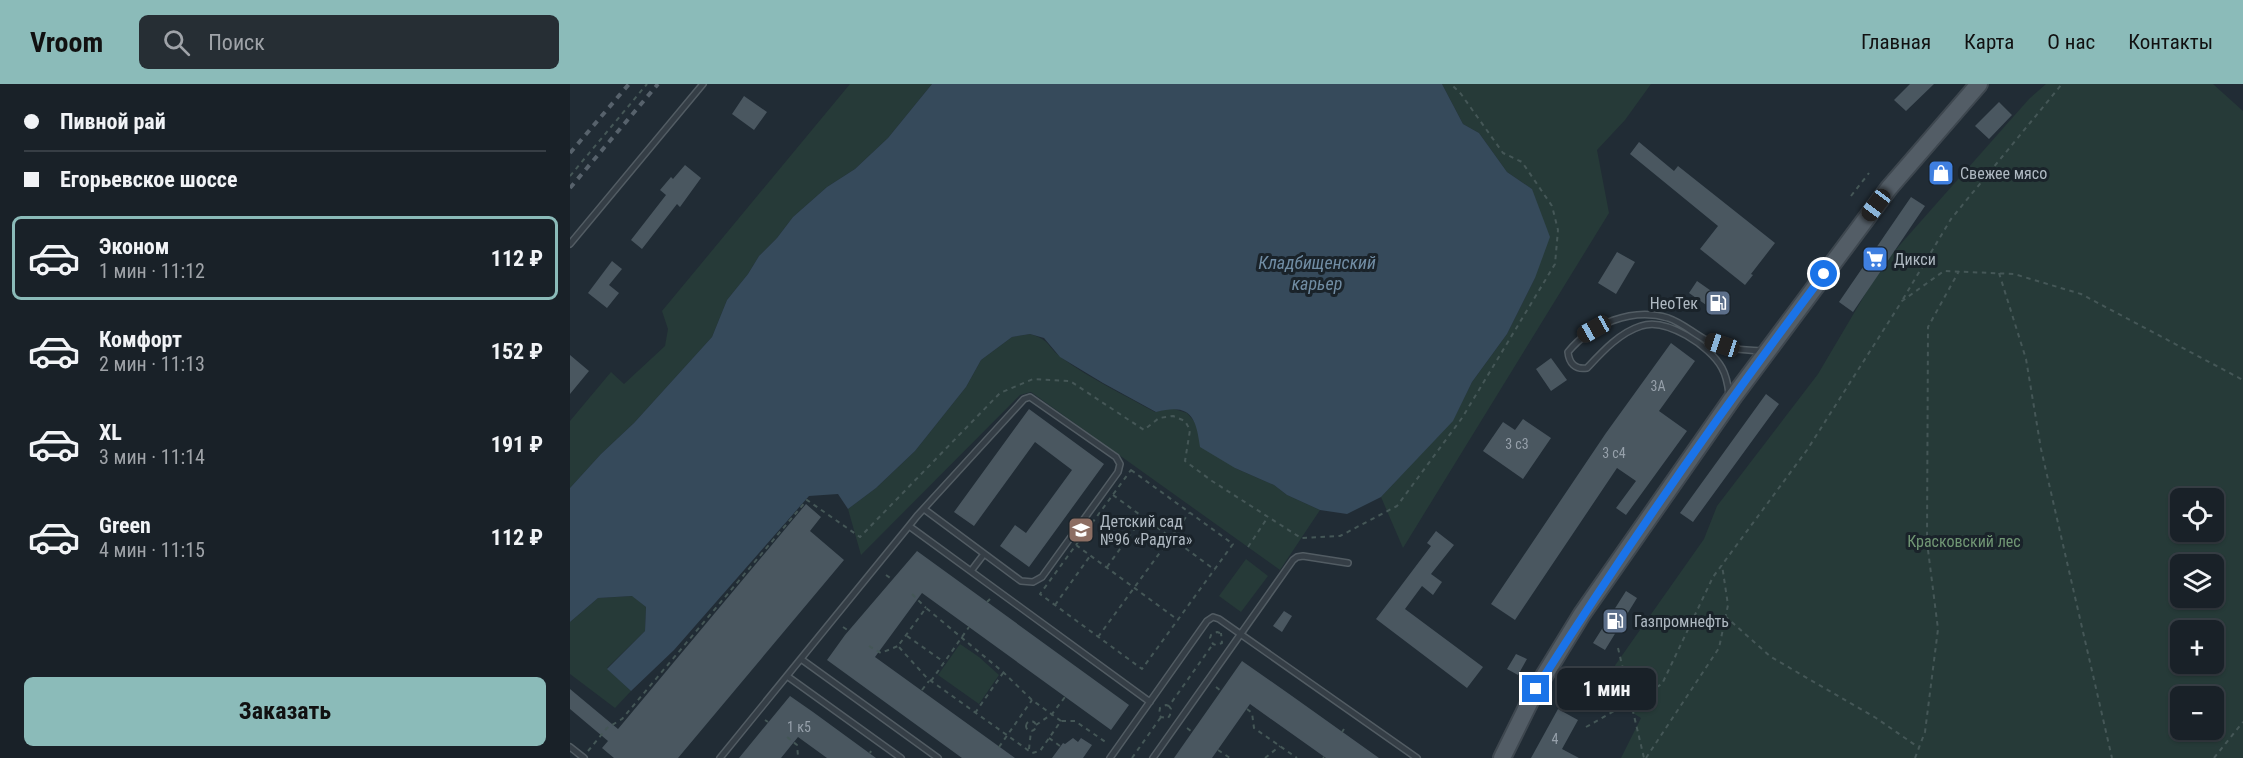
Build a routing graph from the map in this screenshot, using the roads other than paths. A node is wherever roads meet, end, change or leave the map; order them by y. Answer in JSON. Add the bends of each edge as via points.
{"nodes":[{"id":1,"x":703,"y":84,"type":"edge"},
{"id":2,"x":1979,"y":84,"type":"edge"},
{"id":3,"x":570,"y":244,"type":"edge"},
{"id":4,"x":1767,"y":351,"type":"junction"},
{"id":5,"x":1730,"y":402,"type":"junction"},
{"id":6,"x":924,"y":509,"type":"junction"},
{"id":7,"x":909,"y":526,"type":"junction"},
{"id":8,"x":984,"y":554,"type":"junction"},
{"id":9,"x":1348,"y":563,"type":"dead end"},
{"id":10,"x":971,"y":572,"type":"junction"},
{"id":11,"x":1241,"y":635,"type":"junction"},
{"id":12,"x":801,"y":659,"type":"junction"},
{"id":13,"x":787,"y":676,"type":"junction"},
{"id":14,"x":1150,"y":702,"type":"junction"},
{"id":15,"x":570,"y":747,"type":"edge"},
{"id":16,"x":583,"y":758,"type":"edge"},
{"id":17,"x":720,"y":758,"type":"edge"},
{"id":18,"x":901,"y":758,"type":"edge"},
{"id":19,"x":938,"y":758,"type":"edge"},
{"id":20,"x":1110,"y":758,"type":"edge"},
{"id":21,"x":1153,"y":758,"type":"edge"},
{"id":22,"x":1417,"y":758,"type":"edge"},
{"id":23,"x":1502,"y":758,"type":"edge"}],
"edges":[{"from":1,"to":3,"type":"lane"},
{"from":2,"to":4,"type":"main road","via":[[1889,188]]},
{"from":4,"to":5,"type":"main road"},
{"from":4,"to":5,"type":"lane","via":[[1736,350],[1708,341],[1668,318],[1650,315],[1602,324],[1582,336],[1568,352],[1573,364],[1587,368],[1631,330],[1654,323],[1665,325],[1714,357],[1728,381]]},
{"from":5,"to":23,"type":"main road","via":[[1582,614],[1536,689]]},
{"from":6,"to":7,"type":"lane"},
{"from":6,"to":8,"type":"lane"},
{"from":6,"to":8,"type":"lane","via":[[1030,397],[1116,457],[1120,464],[1118,472],[1042,577],[1033,582],[1021,581]]},
{"from":7,"to":10,"type":"lane"},
{"from":7,"to":12,"type":"lane"},
{"from":8,"to":10,"type":"lane"},
{"from":9,"to":11,"type":"lane","via":[[1297,557]]},
{"from":10,"to":14,"type":"lane"},
{"from":11,"to":14,"type":"lane","via":[[1213,617],[1207,621]]},
{"from":11,"to":21,"type":"lane"},
{"from":11,"to":22,"type":"lane"},
{"from":12,"to":13,"type":"lane"},
{"from":12,"to":19,"type":"lane"},
{"from":13,"to":17,"type":"lane"},
{"from":13,"to":18,"type":"lane"},
{"from":14,"to":20,"type":"lane"},
{"from":15,"to":16,"type":"lane"}]}
